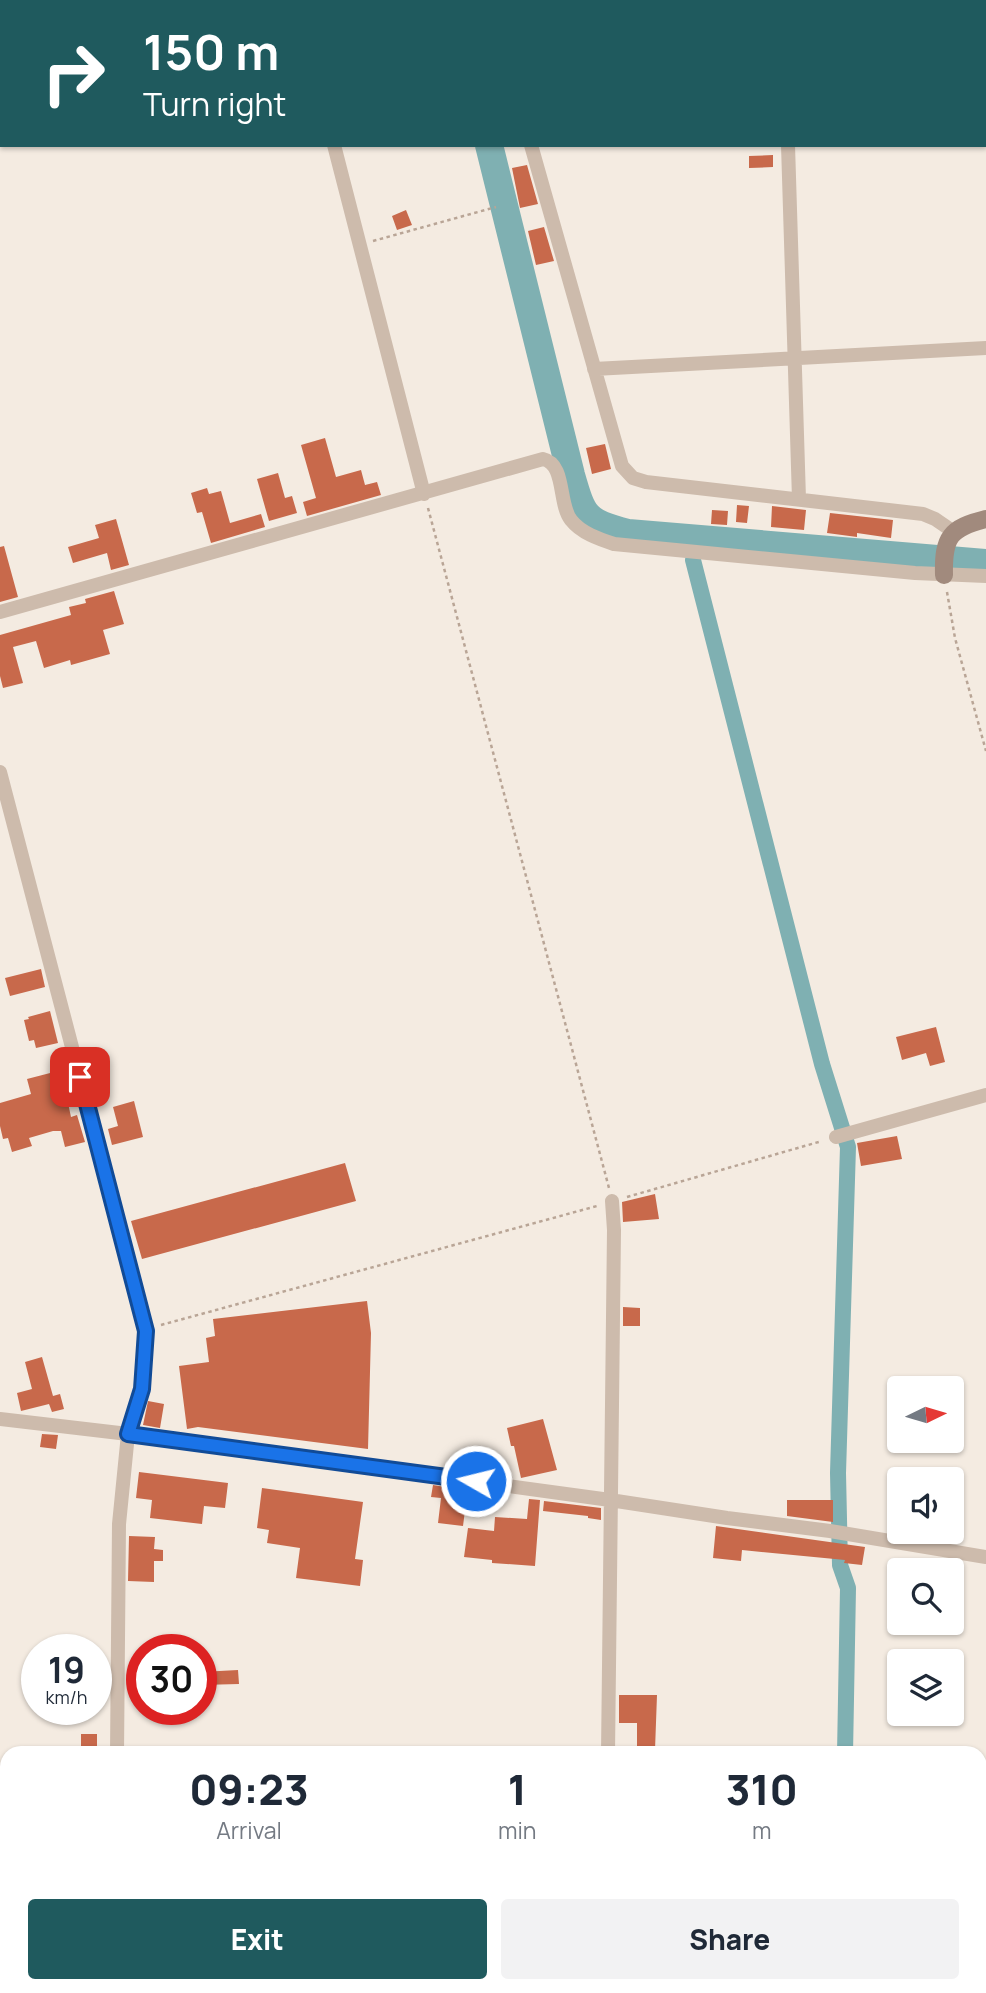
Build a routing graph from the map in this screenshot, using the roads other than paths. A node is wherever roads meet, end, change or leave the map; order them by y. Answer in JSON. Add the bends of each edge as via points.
{"nodes":[{"id":1,"x":335,"y":147,"type":"edge"},
{"id":2,"x":532,"y":147,"type":"edge"},
{"id":3,"x":788,"y":147,"type":"edge"},
{"id":4,"x":986,"y":348,"type":"edge"},
{"id":5,"x":796,"y":358,"type":"junction"},
{"id":6,"x":594,"y":369,"type":"junction"},
{"id":7,"x":424,"y":494,"type":"junction"},
{"id":8,"x":799,"y":499,"type":"junction"},
{"id":9,"x":986,"y":519,"type":"edge"},
{"id":10,"x":954,"y":531,"type":"junction"},
{"id":11,"x":944,"y":572,"type":"junction"},
{"id":12,"x":986,"y":576,"type":"edge"},
{"id":13,"x":0,"y":612,"type":"edge"},
{"id":14,"x":0,"y":772,"type":"edge"},
{"id":15,"x":986,"y":1094,"type":"edge"},
{"id":16,"x":835,"y":1137,"type":"road end"},
{"id":17,"x":612,"y":1201,"type":"road end"},
{"id":18,"x":0,"y":1419,"type":"edge"},
{"id":19,"x":128,"y":1434,"type":"junction"},
{"id":20,"x":610,"y":1500,"type":"junction"},
{"id":21,"x":986,"y":1557,"type":"edge"},
{"id":22,"x":117,"y":1746,"type":"edge"},
{"id":23,"x":608,"y":1746,"type":"edge"}],
"edges":[{"from":1,"to":7,"type":"street"},
{"from":2,"to":6,"type":"street"},
{"from":3,"to":5,"type":"street"},
{"from":4,"to":5,"type":"street"},
{"from":5,"to":6,"type":"street"},
{"from":5,"to":8,"type":"street"},
{"from":6,"to":8,"type":"street","via":[[622,466],[633,478]]},
{"from":7,"to":11,"type":"street","via":[[542,459],[555,466],[571,520],[595,538],[614,544]]},
{"from":7,"to":13,"type":"street"},
{"from":8,"to":10,"type":"street","via":[[923,514]]},
{"from":9,"to":10,"type":"street"},
{"from":10,"to":11,"type":"street","via":[[946,549]]},
{"from":11,"to":12,"type":"street"},
{"from":14,"to":19,"type":"street","via":[[146,1331],[142,1389]]},
{"from":15,"to":16,"type":"street"},
{"from":17,"to":20,"type":"street"},
{"from":18,"to":19,"type":"street"},
{"from":19,"to":20,"type":"street"},
{"from":19,"to":22,"type":"street","via":[[119,1524]]},
{"from":20,"to":21,"type":"street"},
{"from":20,"to":23,"type":"street"}]}
